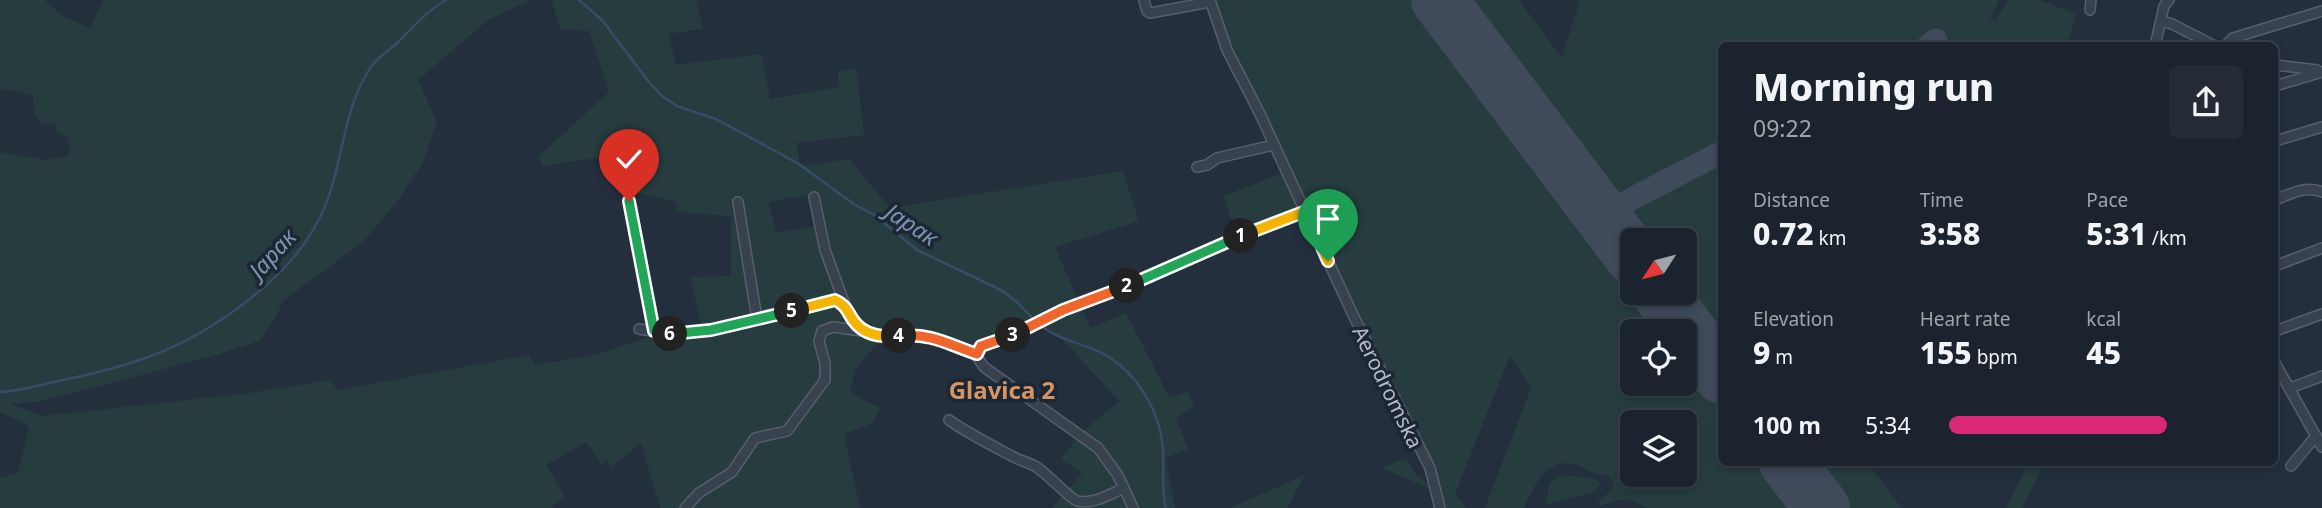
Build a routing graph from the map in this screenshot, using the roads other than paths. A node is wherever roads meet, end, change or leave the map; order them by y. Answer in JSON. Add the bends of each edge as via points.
{"nodes":[{"id":1,"x":1144,"y":0,"type":"edge"},
{"id":2,"x":2169,"y":0,"type":"edge"},
{"id":3,"x":1210,"y":1,"type":"edge"},
{"id":4,"x":2322,"y":11,"type":"edge"},
{"id":5,"x":2162,"y":21,"type":"junction"},
{"id":6,"x":2156,"y":42,"type":"edge"},
{"id":7,"x":2207,"y":42,"type":"edge"},
{"id":8,"x":2229,"y":42,"type":"edge"},
{"id":9,"x":2278,"y":66,"type":"edge"},
{"id":10,"x":2322,"y":71,"type":"edge"},
{"id":11,"x":2278,"y":85,"type":"edge"},
{"id":12,"x":2322,"y":127,"type":"edge"},
{"id":13,"x":2278,"y":140,"type":"edge"},
{"id":14,"x":1274,"y":145,"type":"junction"},
{"id":15,"x":1197,"y":167,"type":"dead end"},
{"id":16,"x":2322,"y":192,"type":"edge"},
{"id":17,"x":814,"y":197,"type":"dead end"},
{"id":18,"x":2278,"y":199,"type":"edge"},
{"id":19,"x":629,"y":201,"type":"dead end"},
{"id":20,"x":738,"y":202,"type":"dead end"},
{"id":21,"x":1306,"y":211,"type":"junction"},
{"id":22,"x":2322,"y":248,"type":"edge"},
{"id":23,"x":2278,"y":264,"type":"edge"},
{"id":24,"x":845,"y":305,"type":"junction"},
{"id":25,"x":2322,"y":314,"type":"edge"},
{"id":26,"x":757,"y":319,"type":"junction"},
{"id":27,"x":639,"y":329,"type":"dead end"},
{"id":28,"x":2278,"y":330,"type":"edge"},
{"id":29,"x":654,"y":331,"type":"junction"},
{"id":30,"x":870,"y":333,"type":"junction"},
{"id":31,"x":977,"y":354,"type":"junction"},
{"id":32,"x":2278,"y":368,"type":"edge"},
{"id":33,"x":2321,"y":379,"type":"edge"},
{"id":34,"x":2290,"y":388,"type":"junction"},
{"id":35,"x":949,"y":420,"type":"dead end"},
{"id":36,"x":2316,"y":436,"type":"junction"},
{"id":37,"x":2322,"y":447,"type":"edge"},
{"id":38,"x":2291,"y":466,"type":"dead end"},
{"id":39,"x":1124,"y":488,"type":"junction"},
{"id":40,"x":685,"y":508,"type":"edge"},
{"id":41,"x":1133,"y":508,"type":"edge"},
{"id":42,"x":1440,"y":508,"type":"edge"}],
"edges":[{"from":1,"to":3,"type":"street","via":[[1150,13]]},
{"from":2,"to":5,"type":"street"},
{"from":3,"to":14,"type":"street","name":"Aerodromska","via":[[1227,50]]},
{"from":4,"to":8,"type":"street"},
{"from":5,"to":6,"type":"street"},
{"from":5,"to":7,"type":"street"},
{"from":9,"to":10,"type":"street"},
{"from":10,"to":11,"type":"street"},
{"from":12,"to":13,"type":"street"},
{"from":14,"to":15,"type":"street"},
{"from":14,"to":21,"type":"street","name":"Aerodromska"},
{"from":16,"to":18,"type":"street","via":[[2301,191]]},
{"from":17,"to":24,"type":"street","via":[[825,250]]},
{"from":19,"to":29,"type":"street"},
{"from":20,"to":26,"type":"street"},
{"from":21,"to":31,"type":"street","via":[[1063,310],[981,346]]},
{"from":21,"to":42,"type":"street","name":"Aerodromska","via":[[1430,468]]},
{"from":22,"to":23,"type":"street"},
{"from":24,"to":26,"type":"street","via":[[835,300]]},
{"from":24,"to":30,"type":"street","via":[[857,326]]},
{"from":25,"to":28,"type":"street"},
{"from":26,"to":29,"type":"street","via":[[676,335]]},
{"from":27,"to":29,"type":"street"},
{"from":30,"to":31,"type":"street","via":[[930,336]]},
{"from":30,"to":40,"type":"street","via":[[833,327],[822,331],[819,341],[825,380],[793,426],[755,438],[732,472]]},
{"from":31,"to":39,"type":"street","via":[[984,367],[1098,448]]},
{"from":32,"to":34,"type":"street"},
{"from":33,"to":34,"type":"street"},
{"from":34,"to":36,"type":"street"},
{"from":35,"to":39,"type":"street","via":[[1034,466],[1079,502]]},
{"from":36,"to":37,"type":"street"},
{"from":36,"to":38,"type":"street"},
{"from":39,"to":41,"type":"street"}]}
